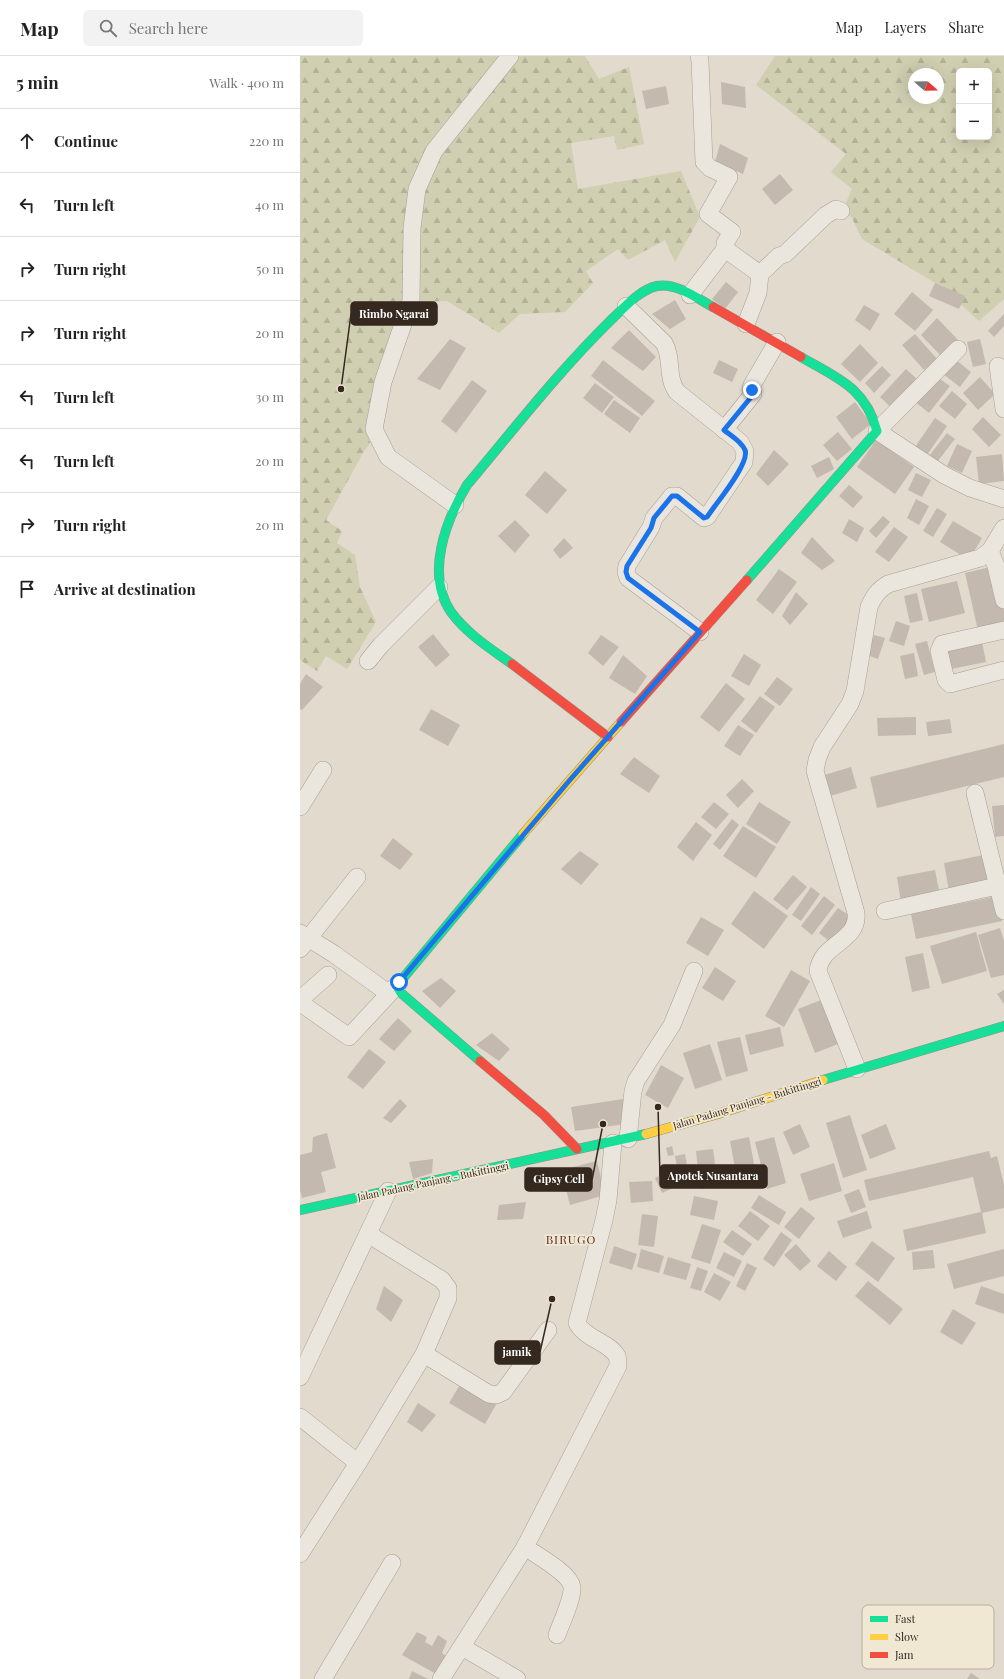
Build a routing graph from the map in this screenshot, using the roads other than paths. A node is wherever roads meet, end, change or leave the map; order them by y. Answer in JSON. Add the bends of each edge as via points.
{"nodes":[{"id":1,"x":510,"y":56,"type":"edge"},
{"id":2,"x":699,"y":56,"type":"edge"},
{"id":3,"x":841,"y":210,"type":"dead end"},
{"id":4,"x":725,"y":249,"type":"junction"},
{"id":5,"x":760,"y":274,"type":"junction"},
{"id":6,"x":690,"y":295,"type":"junction"},
{"id":7,"x":626,"y":306,"type":"junction"},
{"id":8,"x":746,"y":324,"type":"junction"},
{"id":9,"x":777,"y":342,"type":"junction"},
{"id":10,"x":958,"y":350,"type":"dead end"},
{"id":11,"x":998,"y":366,"type":"dead end"},
{"id":12,"x":1004,"y":409,"type":"edge"},
{"id":13,"x":724,"y":430,"type":"junction"},
{"id":14,"x":877,"y":431,"type":"junction"},
{"id":15,"x":1004,"y":499,"type":"edge"},
{"id":16,"x":455,"y":505,"type":"junction"},
{"id":17,"x":1004,"y":528,"type":"edge"},
{"id":18,"x":990,"y":551,"type":"junction"},
{"id":19,"x":439,"y":587,"type":"junction"},
{"id":20,"x":1004,"y":600,"type":"edge"},
{"id":21,"x":1004,"y":630,"type":"edge"},
{"id":22,"x":700,"y":632,"type":"junction"},
{"id":23,"x":368,"y":661,"type":"dead end"},
{"id":24,"x":1004,"y":670,"type":"edge"},
{"id":25,"x":608,"y":737,"type":"junction"},
{"id":26,"x":323,"y":770,"type":"dead end"},
{"id":27,"x":975,"y":793,"type":"dead end"},
{"id":28,"x":300,"y":807,"type":"edge"},
{"id":29,"x":997,"y":851,"type":"edge"},
{"id":30,"x":357,"y":877,"type":"dead end"},
{"id":31,"x":997,"y":886,"type":"junction"},
{"id":32,"x":1004,"y":911,"type":"edge"},
{"id":33,"x":885,"y":912,"type":"dead end"},
{"id":34,"x":303,"y":940,"type":"edge"},
{"id":35,"x":694,"y":971,"type":"dead end"},
{"id":36,"x":328,"y":975,"type":"dead end"},
{"id":37,"x":393,"y":988,"type":"junction"},
{"id":38,"x":1004,"y":1026,"type":"edge"},
{"id":39,"x":857,"y":1069,"type":"junction"},
{"id":40,"x":620,"y":1141,"type":"junction"},
{"id":41,"x":577,"y":1149,"type":"junction"},
{"id":42,"x":388,"y":1191,"type":"junction"},
{"id":43,"x":300,"y":1210,"type":"edge"},
{"id":44,"x":368,"y":1234,"type":"junction"},
{"id":45,"x":548,"y":1330,"type":"dead end"},
{"id":46,"x":424,"y":1354,"type":"junction"},
{"id":47,"x":300,"y":1377,"type":"edge"},
{"id":48,"x":300,"y":1418,"type":"edge"},
{"id":49,"x":358,"y":1463,"type":"junction"},
{"id":50,"x":525,"y":1547,"type":"junction"},
{"id":51,"x":300,"y":1554,"type":"edge"},
{"id":52,"x":392,"y":1563,"type":"dead end"},
{"id":53,"x":557,"y":1635,"type":"dead end"},
{"id":54,"x":462,"y":1647,"type":"junction"},
{"id":55,"x":323,"y":1679,"type":"edge"},
{"id":56,"x":441,"y":1679,"type":"edge"},
{"id":57,"x":517,"y":1679,"type":"edge"}],
"edges":[{"from":1,"to":16,"type":"street","via":[[434,151],[417,189],[412,228],[411,301],[383,382],[374,429],[388,457]]},
{"from":2,"to":4,"type":"street","via":[[704,162],[710,168],[729,177],[708,214],[732,232],[725,243]]},
{"from":3,"to":5,"type":"street","via":[[836,209],[826,215]]},
{"from":4,"to":5,"type":"street"},
{"from":4,"to":6,"type":"street"},
{"from":5,"to":8,"type":"street","via":[[758,293]]},
{"from":6,"to":7,"type":"main road","via":[[668,286],[658,286],[647,290]]},
{"from":6,"to":8,"type":"main road"},
{"from":7,"to":13,"type":"street","via":[[668,349],[672,385],[677,392]]},
{"from":7,"to":16,"type":"main road","via":[[574,358],[467,485]]},
{"from":8,"to":9,"type":"main road"},
{"from":9,"to":13,"type":"street","via":[[752,385],[752,396]]},
{"from":9,"to":14,"type":"main road","via":[[850,386],[872,411]]},
{"from":10,"to":14,"type":"street"},
{"from":11,"to":12,"type":"street"},
{"from":13,"to":22,"type":"street","via":[[740,442],[746,455],[712,510],[704,518],[677,496],[670,497],[654,518],[626,572],[628,578]]},
{"from":14,"to":15,"type":"street","via":[[944,475],[970,488]]},
{"from":14,"to":22,"type":"main road"},
{"from":16,"to":19,"type":"main road","via":[[447,528],[440,564]]},
{"from":17,"to":18,"type":"street"},
{"from":18,"to":20,"type":"street"},
{"from":18,"to":39,"type":"street","via":[[980,558],[888,584],[873,597],[869,607],[855,691],[817,760],[815,771],[857,921],[848,935],[821,958],[818,971]]},
{"from":19,"to":23,"type":"street"},
{"from":19,"to":25,"type":"main road","via":[[453,615],[470,633]]},
{"from":21,"to":24,"type":"street","via":[[942,644],[939,651],[946,680],[950,684]]},
{"from":22,"to":25,"type":"main road"},
{"from":25,"to":37,"type":"main road"},
{"from":26,"to":28,"type":"street"},
{"from":27,"to":29,"type":"street"},
{"from":29,"to":31,"type":"street"},
{"from":30,"to":34,"type":"street"},
{"from":31,"to":32,"type":"street"},
{"from":31,"to":33,"type":"street"},
{"from":34,"to":37,"type":"street","via":[[334,954]]},
{"from":35,"to":40,"type":"street","via":[[672,1025],[636,1081]]},
{"from":36,"to":37,"type":"street","via":[[303,997],[302,1004],[349,1037]]},
{"from":37,"to":41,"type":"main road","via":[[398,988],[544,1115]]},
{"from":38,"to":39,"type":"main road","name":"Jalan Padang Panjang - Bukittinggi"},
{"from":39,"to":40,"type":"main road","name":"Jalan Padang Panjang - Bukittinggi","via":[[742,1107]]},
{"from":40,"to":41,"type":"main road","name":"Jalan Padang Panjang - Bukittinggi"},
{"from":40,"to":50,"type":"street","via":[[606,1213],[577,1323],[583,1332],[618,1357],[618,1366]]},
{"from":41,"to":42,"type":"main road","name":"Jalan Padang Panjang - Bukittinggi"},
{"from":42,"to":43,"type":"main road","name":"Jalan Padang Panjang - Bukittinggi"},
{"from":42,"to":44,"type":"street"},
{"from":44,"to":46,"type":"street","via":[[442,1280],[448,1288],[448,1298]]},
{"from":44,"to":47,"type":"street"},
{"from":45,"to":46,"type":"street","via":[[502,1392],[496,1395],[489,1394]]},
{"from":46,"to":49,"type":"street"},
{"from":48,"to":49,"type":"street"},
{"from":49,"to":51,"type":"street"},
{"from":50,"to":53,"type":"street","via":[[567,1577],[572,1587]]},
{"from":50,"to":54,"type":"street"},
{"from":52,"to":55,"type":"street"},
{"from":54,"to":56,"type":"street"},
{"from":54,"to":57,"type":"street"}]}
